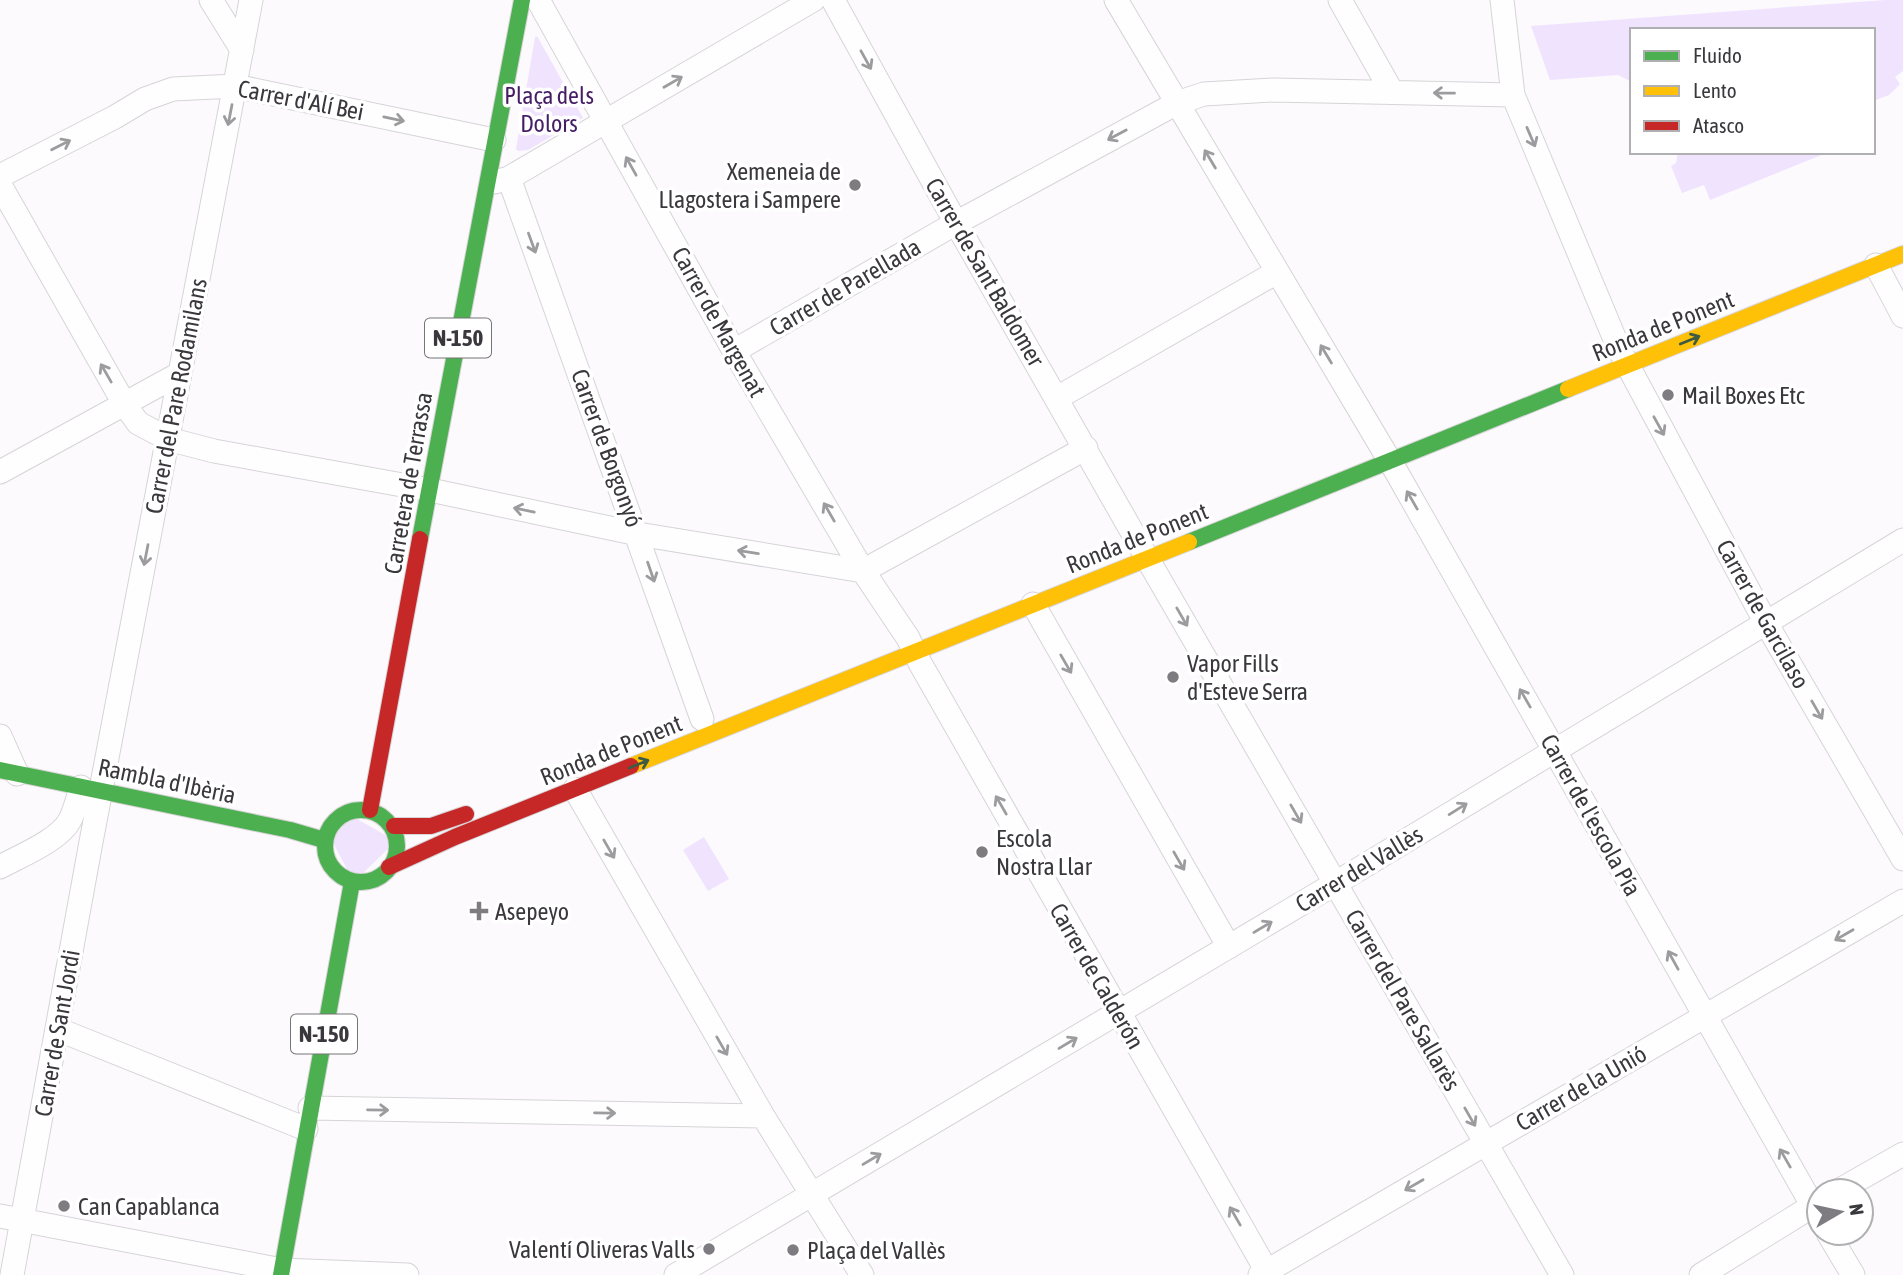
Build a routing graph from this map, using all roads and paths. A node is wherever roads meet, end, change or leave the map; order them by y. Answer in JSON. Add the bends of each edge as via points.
{"nodes":[{"id":1,"x":211,"y":0,"type":"edge"},
{"id":2,"x":251,"y":0,"type":"edge"},
{"id":3,"x":522,"y":0,"type":"edge"},
{"id":4,"x":538,"y":0,"type":"edge"},
{"id":5,"x":813,"y":0,"type":"edge"},
{"id":6,"x":833,"y":0,"type":"edge"},
{"id":7,"x":1116,"y":0,"type":"edge"},
{"id":8,"x":1340,"y":0,"type":"edge"},
{"id":9,"x":1502,"y":0,"type":"edge"},
{"id":10,"x":242,"y":50,"type":"junction"},
{"id":11,"x":235,"y":86,"type":"junction"},
{"id":12,"x":1392,"y":92,"type":"junction"},
{"id":13,"x":1513,"y":95,"type":"junction"},
{"id":14,"x":1177,"y":103,"type":"junction"},
{"id":15,"x":606,"y":121,"type":"junction"},
{"id":16,"x":494,"y":140,"type":"junction"},
{"id":17,"x":0,"y":176,"type":"edge"},
{"id":18,"x":509,"y":178,"type":"junction"},
{"id":19,"x":0,"y":185,"type":"edge"},
{"id":20,"x":485,"y":185,"type":"junction"},
{"id":21,"x":956,"y":223,"type":"junction"},
{"id":22,"x":1903,"y":254,"type":"edge"},
{"id":23,"x":1875,"y":265,"type":"junction"},
{"id":24,"x":1277,"y":272,"type":"junction"},
{"id":25,"x":1903,"y":316,"type":"edge"},
{"id":26,"x":734,"y":351,"type":"junction"},
{"id":27,"x":1623,"y":353,"type":"junction"},
{"id":28,"x":179,"y":374,"type":"junction"},
{"id":29,"x":1057,"y":398,"type":"junction"},
{"id":30,"x":125,"y":405,"type":"junction"},
{"id":31,"x":167,"y":439,"type":"junction"},
{"id":32,"x":1086,"y":448,"type":"junction"},
{"id":33,"x":1384,"y":449,"type":"junction"},
{"id":34,"x":0,"y":472,"type":"edge"},
{"id":35,"x":430,"y":491,"type":"junction"},
{"id":36,"x":638,"y":534,"type":"junction"},
{"id":37,"x":1903,"y":540,"type":"edge"},
{"id":38,"x":1141,"y":547,"type":"junction"},
{"id":39,"x":863,"y":571,"type":"junction"},
{"id":40,"x":1033,"y":604,"type":"junction"},
{"id":41,"x":987,"y":606,"type":"dead end"},
{"id":42,"x":1766,"y":623,"type":"junction"},
{"id":43,"x":912,"y":645,"type":"junction"},
{"id":44,"x":872,"y":652,"type":"dead end"},
{"id":45,"x":702,"y":719,"type":"dead end"},
{"id":46,"x":0,"y":736,"type":"edge"},
{"id":47,"x":1554,"y":750,"type":"junction"},
{"id":48,"x":8,"y":772,"type":"edge"},
{"id":49,"x":91,"y":789,"type":"junction"},
{"id":50,"x":575,"y":789,"type":"junction"},
{"id":51,"x":479,"y":808,"type":"dead end"},
{"id":52,"x":370,"y":810,"type":"junction"},
{"id":53,"x":394,"y":826,"type":"junction"},
{"id":54,"x":324,"y":840,"type":"junction"},
{"id":55,"x":1903,"y":859,"type":"edge"},
{"id":56,"x":0,"y":867,"type":"edge"},
{"id":57,"x":389,"y":867,"type":"junction"},
{"id":58,"x":352,"y":882,"type":"junction"},
{"id":59,"x":1336,"y":883,"type":"junction"},
{"id":60,"x":1903,"y":901,"type":"edge"},
{"id":61,"x":1229,"y":947,"type":"junction"},
{"id":62,"x":1119,"y":1013,"type":"junction"},
{"id":63,"x":1705,"y":1016,"type":"junction"},
{"id":64,"x":57,"y":1029,"type":"junction"},
{"id":65,"x":763,"y":1116,"type":"junction"},
{"id":66,"x":308,"y":1119,"type":"junction"},
{"id":67,"x":1485,"y":1144,"type":"junction"},
{"id":68,"x":1903,"y":1154,"type":"edge"},
{"id":69,"x":1863,"y":1177,"type":"edge"},
{"id":70,"x":1805,"y":1187,"type":"edge"},
{"id":71,"x":814,"y":1194,"type":"junction"},
{"id":72,"x":1805,"y":1215,"type":"edge"},
{"id":73,"x":0,"y":1216,"type":"edge"},
{"id":74,"x":22,"y":1222,"type":"junction"},
{"id":75,"x":1836,"y":1247,"type":"edge"},
{"id":76,"x":281,"y":1272,"type":"edge"},
{"id":77,"x":1265,"y":1274,"type":"edge"},
{"id":78,"x":12,"y":1275,"type":"edge"},
{"id":79,"x":407,"y":1275,"type":"edge"},
{"id":80,"x":677,"y":1275,"type":"edge"},
{"id":81,"x":862,"y":1275,"type":"edge"},
{"id":82,"x":1562,"y":1275,"type":"edge"},
{"id":83,"x":1701,"y":1275,"type":"edge"},
{"id":84,"x":1853,"y":1275,"type":"edge"}],
"edges":[{"from":1,"to":10,"type":"street"},
{"from":2,"to":10,"type":"street","name":"Carrer del Pare Rodamilans"},
{"from":3,"to":16,"type":"main road","name":"Carretera de Terrassa","number":"N-150"},
{"from":4,"to":15,"type":"street","name":"Carrer de Margenat"},
{"from":15,"to":5,"type":"street","one_way":true},
{"from":6,"to":21,"type":"street","name":"Carrer de Sant Baldomer","one_way":true},
{"from":7,"to":14,"type":"street","name":"Carrer de l'escola Pía"},
{"from":8,"to":12,"type":"street"},
{"from":9,"to":13,"type":"street","name":"Carrer de Garcilaso"},
{"from":10,"to":11,"type":"street","name":"Carrer del Pare Rodamilans"},
{"from":11,"to":16,"type":"street","name":"Carrer d'Alí Bei","one_way":true},
{"from":17,"to":11,"type":"street","name":"Carrer d'Alí Bei","one_way":true,"via":[[145,99],[173,89]]},
{"from":11,"to":28,"type":"street","name":"Carrer del Pare Rodamilans","one_way":true},
{"from":13,"to":12,"type":"street","name":"Carrer de Parellada","one_way":true},
{"from":12,"to":14,"type":"street","name":"Carrer de Parellada","via":[[1273,90],[1204,94]]},
{"from":13,"to":27,"type":"street","name":"Carrer de Garcilaso","one_way":true},
{"from":14,"to":21,"type":"street","name":"Carrer de Parellada","one_way":true},
{"from":24,"to":14,"type":"street","name":"Carrer de l'escola Pía","one_way":true},
{"from":15,"to":18,"type":"street"},
{"from":26,"to":15,"type":"street","name":"Carrer de Margenat","one_way":true},
{"from":16,"to":20,"type":"main road","name":"Carretera de Terrassa","number":"N-150"},
{"from":18,"to":20,"type":"street"},
{"from":18,"to":36,"type":"street","name":"Carrer de Borgonyó","one_way":true},
{"from":30,"to":19,"type":"street","one_way":true},
{"from":20,"to":35,"type":"main road","name":"Carretera de Terrassa","number":"N-150"},
{"from":21,"to":26,"type":"street","name":"Carrer de Parellada"},
{"from":21,"to":29,"type":"street","name":"Carrer de Sant Baldomer"},
{"from":22,"to":23,"type":"main road","name":"Ronda de Ponent"},
{"from":23,"to":25,"type":"street"},
{"from":27,"to":23,"type":"main road","name":"Ronda de Ponent","one_way":true},
{"from":24,"to":29,"type":"street"},
{"from":33,"to":24,"type":"street","name":"Carrer de l'escola Pía","one_way":true},
{"from":39,"to":26,"type":"street","name":"Carrer de Margenat","one_way":true},
{"from":27,"to":33,"type":"main road","name":"Ronda de Ponent"},
{"from":27,"to":42,"type":"street","name":"Carrer de Garcilaso","one_way":true},
{"from":28,"to":30,"type":"street"},
{"from":28,"to":31,"type":"street","name":"Carrer del Pare Rodamilans"},
{"from":29,"to":32,"type":"street","name":"Carrer de Sant Baldomer"},
{"from":30,"to":31,"type":"street","via":[[138,423]]},
{"from":30,"to":34,"type":"street"},
{"from":31,"to":35,"type":"street"},
{"from":31,"to":49,"type":"street","name":"Carrer del Pare Rodamilans","one_way":true},
{"from":32,"to":38,"type":"street","name":"Carrer de Sant Baldomer"},
{"from":32,"to":39,"type":"street"},
{"from":33,"to":38,"type":"main road","name":"Ronda de Ponent"},
{"from":47,"to":33,"type":"street","name":"Carrer de l'escola Pía","one_way":true},
{"from":36,"to":35,"type":"street","one_way":true},
{"from":35,"to":52,"type":"main road","name":"Carretera de Terrassa","number":"N-150"},
{"from":39,"to":36,"type":"street","one_way":true},
{"from":36,"to":45,"type":"street","name":"Carrer de Borgonyó","one_way":true},
{"from":37,"to":42,"type":"street","name":"Carrer del Vallès"},
{"from":38,"to":40,"type":"main road","name":"Ronda de Ponent"},
{"from":38,"to":59,"type":"street","name":"Carrer del Pare Sallarès","one_way":true},
{"from":39,"to":43,"type":"street","name":"Carrer de Margenat"},
{"from":40,"to":43,"type":"main road","name":"Ronda de Ponent"},
{"from":40,"to":61,"type":"street","one_way":true},
{"from":41,"to":43,"type":"main road","name":"Ronda de Ponent"},
{"from":42,"to":47,"type":"street","name":"Carrer del Vallès"},
{"from":42,"to":55,"type":"street","name":"Carrer de Garcilaso","one_way":true},
{"from":43,"to":44,"type":"main road","name":"Ronda de Ponent"},
{"from":50,"to":43,"type":"main road","name":"Ronda de Ponent","one_way":true},
{"from":62,"to":43,"type":"street","name":"Carrer de Calderón","one_way":true},
{"from":46,"to":48,"type":"street"},
{"from":59,"to":47,"type":"street","name":"Carrer del Vallès","one_way":true},
{"from":63,"to":47,"type":"street","name":"Carrer de l'escola Pía","one_way":true},
{"from":48,"to":49,"type":"main road","name":"Rambla d'Ibèria"},
{"from":49,"to":54,"type":"main road","name":"Rambla d'Ibèria"},
{"from":49,"to":56,"type":"street","via":[[64,829]]},
{"from":49,"to":64,"type":"street","name":"Carrer de Sant Jordi"},
{"from":50,"to":57,"type":"main road","name":"Ronda de Ponent"},
{"from":50,"to":65,"type":"street","one_way":true},
{"from":51,"to":53,"type":"main road","via":[[431,826]]},
{"from":52,"to":53,"type":"main road"},
{"from":52,"to":54,"type":"main road","via":[[343,814],[329,826]]},
{"from":53,"to":57,"type":"main road","via":[[397,845]]},
{"from":54,"to":58,"type":"main road","via":[[331,869]]},
{"from":57,"to":58,"type":"main road","via":[[370,880]]},
{"from":58,"to":66,"type":"main road","number":"N-150"},
{"from":61,"to":59,"type":"street","name":"Carrer del Vallès","one_way":true},
{"from":59,"to":67,"type":"street","name":"Carrer del Pare Sallarès","one_way":true},
{"from":60,"to":63,"type":"street","name":"Carrer de la Unió","one_way":true},
{"from":61,"to":62,"type":"street","name":"Carrer del Vallès"},
{"from":71,"to":62,"type":"street","name":"Carrer del Vallès","one_way":true},
{"from":77,"to":62,"type":"street","name":"Carrer de Calderón","one_way":true},
{"from":63,"to":67,"type":"street","name":"Carrer de la Unió"},
{"from":70,"to":63,"type":"street","name":"Carrer de l'escola Pía","one_way":true},
{"from":64,"to":66,"type":"street"},
{"from":64,"to":74,"type":"street","name":"Carrer de Sant Jordi"},
{"from":66,"to":65,"type":"street","one_way":true},
{"from":65,"to":71,"type":"street"},
{"from":66,"to":76,"type":"main road","number":"N-150"},
{"from":67,"to":77,"type":"street","name":"Carrer de la Unió","one_way":true},
{"from":67,"to":82,"type":"street","name":"Carrer del Pare Sallarès"},
{"from":68,"to":69,"type":"street"},
{"from":71,"to":80,"type":"street"},
{"from":71,"to":81,"type":"street"},
{"from":72,"to":83,"type":"street"},
{"from":73,"to":74,"type":"street"},
{"from":74,"to":76,"type":"street"},
{"from":74,"to":78,"type":"street","name":"Carrer de Sant Jordi"},
{"from":75,"to":84,"type":"street"},
{"from":76,"to":79,"type":"street"}]}
